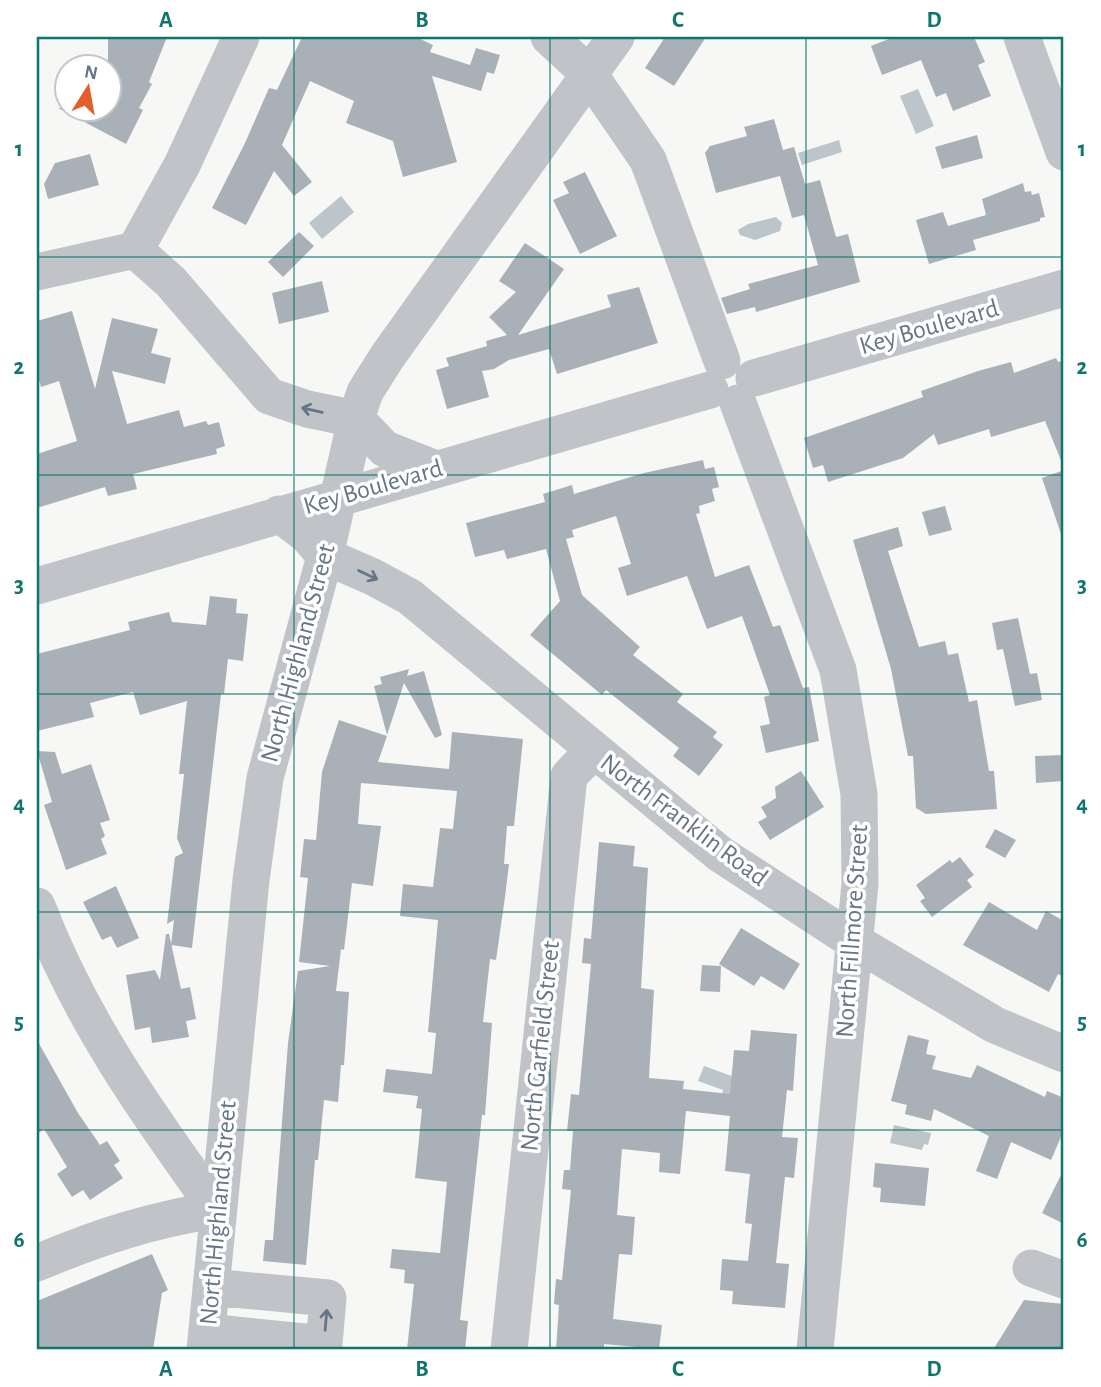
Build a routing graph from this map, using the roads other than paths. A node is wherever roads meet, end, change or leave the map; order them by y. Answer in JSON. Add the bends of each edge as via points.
{"nodes":[{"id":1,"x":241,"y":37,"type":"edge"},
{"id":2,"x":549,"y":37,"type":"edge"},
{"id":3,"x":615,"y":37,"type":"edge"},
{"id":4,"x":1022,"y":37,"type":"edge"},
{"id":5,"x":589,"y":74,"type":"junction"},
{"id":6,"x":1064,"y":152,"type":"edge"},
{"id":7,"x":135,"y":250,"type":"junction"},
{"id":8,"x":37,"y":272,"type":"edge"},
{"id":9,"x":1064,"y":288,"type":"edge"},
{"id":10,"x":731,"y":383,"type":"junction"},
{"id":11,"x":356,"y":419,"type":"junction"},
{"id":12,"x":436,"y":469,"type":"junction"},
{"id":13,"x":338,"y":497,"type":"junction"},
{"id":14,"x":279,"y":514,"type":"junction"},
{"id":15,"x":325,"y":555,"type":"junction"},
{"id":16,"x":37,"y":586,"type":"edge"},
{"id":17,"x":593,"y":751,"type":"junction"},
{"id":18,"x":37,"y":906,"type":"edge"},
{"id":19,"x":855,"y":942,"type":"junction"},
{"id":20,"x":1064,"y":1054,"type":"edge"},
{"id":21,"x":217,"y":1210,"type":"junction"},
{"id":22,"x":37,"y":1263,"type":"edge"},
{"id":23,"x":211,"y":1287,"type":"junction"},
{"id":24,"x":206,"y":1341,"type":"edge"},
{"id":25,"x":509,"y":1350,"type":"edge"},
{"id":26,"x":815,"y":1350,"type":"edge"}],
"edges":[{"from":1,"to":7,"type":"street"},
{"from":2,"to":5,"type":"street","name":"North Fillmore Street"},
{"from":3,"to":5,"type":"street","name":"North Highland Street"},
{"from":4,"to":6,"type":"street"},
{"from":5,"to":10,"type":"street","name":"North Fillmore Street","via":[[648,160]]},
{"from":5,"to":11,"type":"street","name":"North Highland Street","via":[[387,357],[365,392]]},
{"from":7,"to":8,"type":"street"},
{"from":11,"to":7,"type":"street","one_way":true,"via":[[307,410],[269,396],[171,282]]},
{"from":9,"to":10,"type":"street","name":"Key Boulevard"},
{"from":10,"to":12,"type":"street","name":"Key Boulevard"},
{"from":10,"to":19,"type":"street","name":"North Fillmore Street","via":[[838,670],[859,794],[862,865]]},
{"from":11,"to":12,"type":"street","via":[[386,449]]},
{"from":11,"to":13,"type":"street","name":"North Highland Street"},
{"from":12,"to":13,"type":"street","name":"Key Boulevard"},
{"from":13,"to":14,"type":"street","name":"Key Boulevard"},
{"from":13,"to":15,"type":"street","name":"North Highland Street"},
{"from":14,"to":15,"type":"street"},
{"from":14,"to":16,"type":"street","name":"Key Boulevard"},
{"from":15,"to":17,"type":"street","name":"North Franklin Road","one_way":true,"via":[[410,597]]},
{"from":15,"to":21,"type":"street","name":"North Highland Street","via":[[265,778]]},
{"from":17,"to":19,"type":"street","name":"North Franklin Road","via":[[720,854]]},
{"from":17,"to":25,"type":"street","name":"North Garfield Street","via":[[569,776]]},
{"from":18,"to":21,"type":"street","via":[[107,1053]]},
{"from":19,"to":20,"type":"street","name":"North Franklin Road","via":[[995,1025]]},
{"from":19,"to":26,"type":"street","name":"North Fillmore Street"},
{"from":21,"to":22,"type":"street","via":[[155,1220]]},
{"from":21,"to":23,"type":"street","name":"North Highland Street"},
{"from":23,"to":24,"type":"street","name":"North Highland Street"},
{"from":24,"to":23,"type":"street","one_way":true,"via":[[324,1344],[328,1298]]}]}
